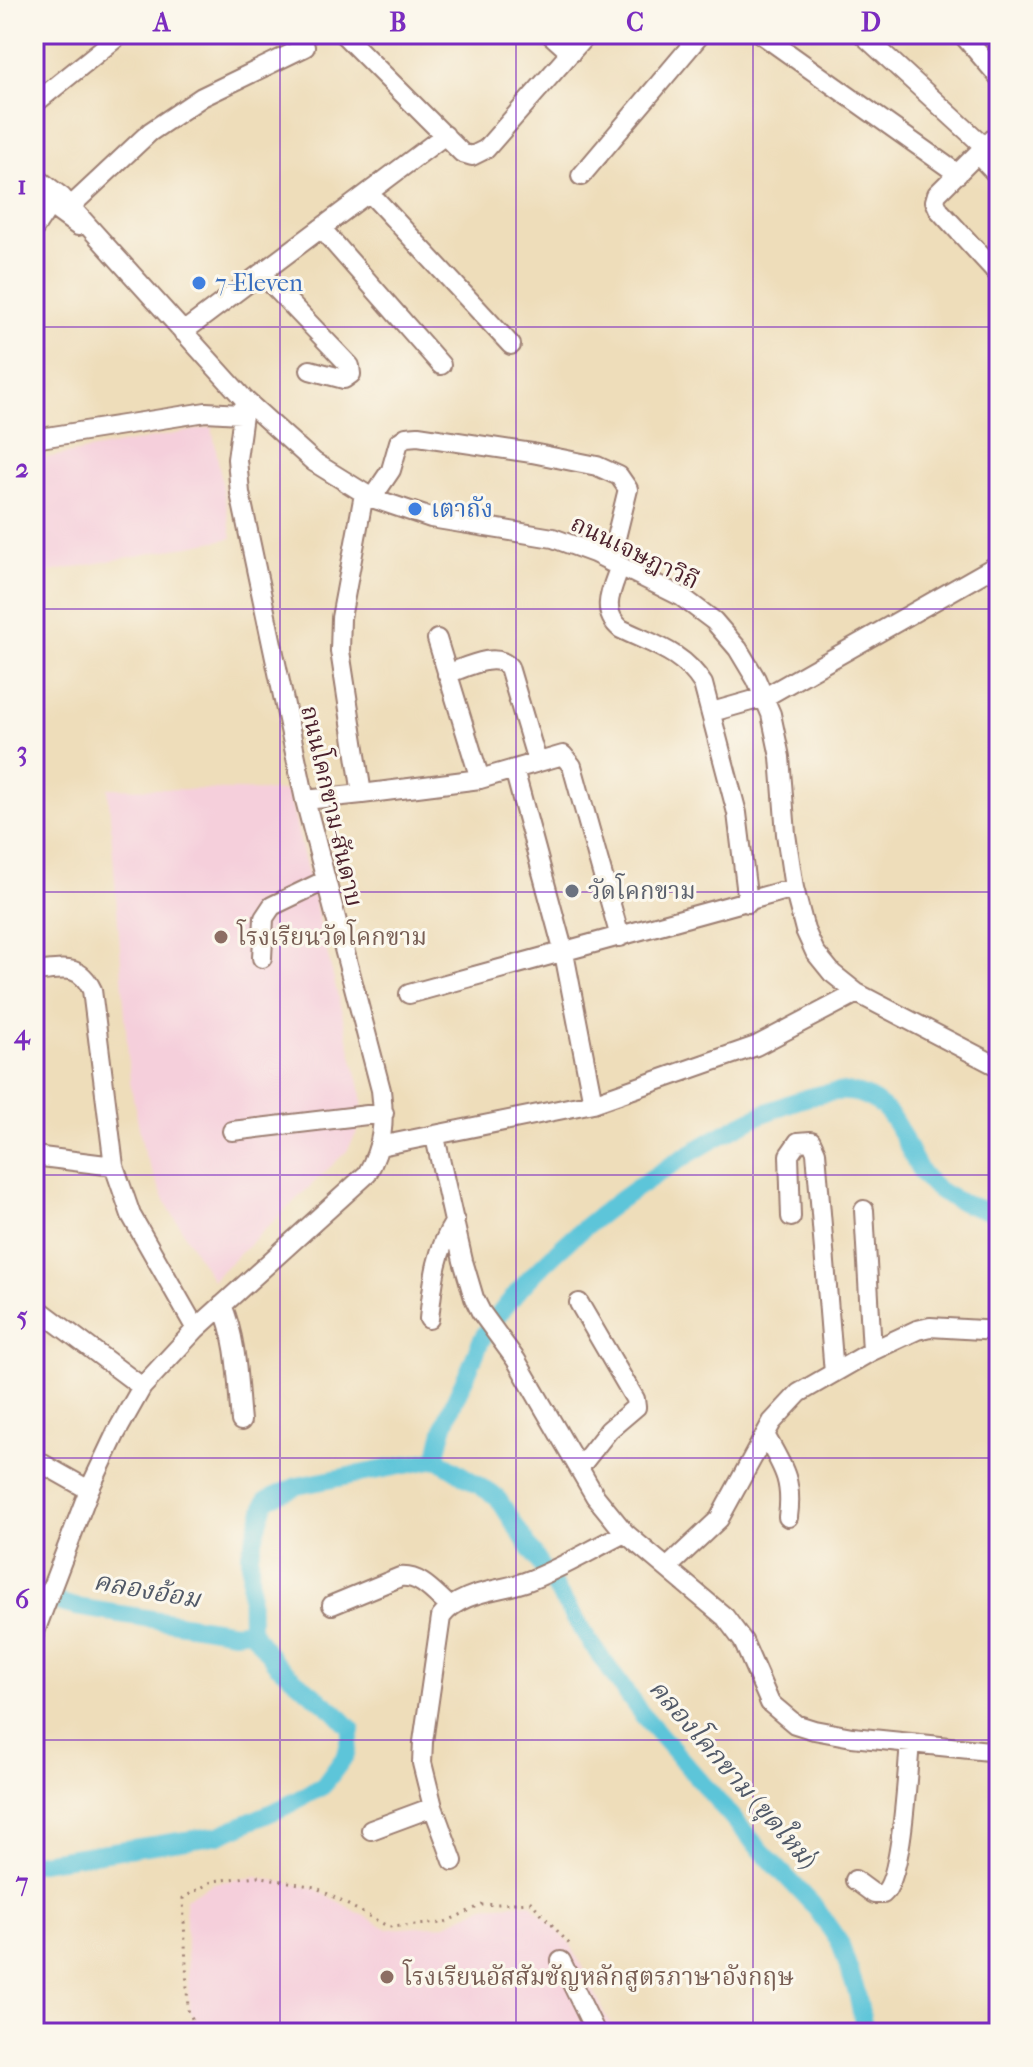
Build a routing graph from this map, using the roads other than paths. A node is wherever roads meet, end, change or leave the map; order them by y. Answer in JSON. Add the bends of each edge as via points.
{"nodes":[{"id":1,"x":121,"y":34,"type":"edge"},
{"id":2,"x":343,"y":34,"type":"edge"},
{"id":3,"x":550,"y":34,"type":"edge"},
{"id":4,"x":587,"y":34,"type":"edge"},
{"id":5,"x":701,"y":34,"type":"edge"},
{"id":6,"x":761,"y":34,"type":"edge"},
{"id":7,"x":862,"y":34,"type":"edge"},
{"id":8,"x":962,"y":34,"type":"edge"},
{"id":9,"x":305,"y":47,"type":"dead end"},
{"id":10,"x":571,"y":53,"type":"junction"},
{"id":11,"x":999,"y":77,"type":"edge"},
{"id":12,"x":34,"y":104,"type":"edge"},
{"id":13,"x":999,"y":132,"type":"edge"},
{"id":14,"x":445,"y":135,"type":"junction"},
{"id":15,"x":981,"y":150,"type":"junction"},
{"id":16,"x":958,"y":174,"type":"junction"},
{"id":17,"x":34,"y":176,"type":"edge"},
{"id":18,"x":581,"y":176,"type":"dead end"},
{"id":19,"x":999,"y":177,"type":"edge"},
{"id":20,"x":369,"y":192,"type":"junction"},
{"id":21,"x":34,"y":194,"type":"edge"},
{"id":22,"x":50,"y":205,"type":"junction"},
{"id":23,"x":71,"y":206,"type":"junction"},
{"id":24,"x":321,"y":228,"type":"junction"},
{"id":25,"x":34,"y":229,"type":"edge"},
{"id":26,"x":112,"y":252,"type":"junction"},
{"id":27,"x":261,"y":273,"type":"junction"},
{"id":28,"x":999,"y":275,"type":"edge"},
{"id":29,"x":183,"y":332,"type":"junction"},
{"id":30,"x":511,"y":345,"type":"dead end"},
{"id":31,"x":441,"y":365,"type":"dead end"},
{"id":32,"x":310,"y":370,"type":"dead end"},
{"id":33,"x":243,"y":407,"type":"junction"},
{"id":34,"x":34,"y":439,"type":"edge"},
{"id":35,"x":368,"y":496,"type":"junction"},
{"id":36,"x":615,"y":564,"type":"junction"},
{"id":37,"x":999,"y":564,"type":"edge"},
{"id":38,"x":437,"y":639,"type":"dead end"},
{"id":39,"x":447,"y":674,"type":"junction"},
{"id":40,"x":765,"y":697,"type":"junction"},
{"id":41,"x":712,"y":712,"type":"junction"},
{"id":42,"x":537,"y":761,"type":"junction"},
{"id":43,"x":514,"y":769,"type":"junction"},
{"id":44,"x":480,"y":779,"type":"junction"},
{"id":45,"x":362,"y":794,"type":"junction"},
{"id":46,"x":305,"y":800,"type":"junction"},
{"id":47,"x":324,"y":881,"type":"junction"},
{"id":48,"x":794,"y":888,"type":"junction"},
{"id":49,"x":748,"y":903,"type":"junction"},
{"id":50,"x":620,"y":937,"type":"junction"},
{"id":51,"x":564,"y":953,"type":"junction"},
{"id":52,"x":262,"y":958,"type":"dead end"},
{"id":53,"x":34,"y":972,"type":"edge"},
{"id":54,"x":857,"y":993,"type":"junction"},
{"id":55,"x":409,"y":994,"type":"dead end"},
{"id":56,"x":999,"y":1067,"type":"edge"},
{"id":57,"x":593,"y":1103,"type":"junction"},
{"id":58,"x":384,"y":1113,"type":"junction"},
{"id":59,"x":232,"y":1131,"type":"dead end"},
{"id":60,"x":435,"y":1137,"type":"junction"},
{"id":61,"x":380,"y":1146,"type":"junction"},
{"id":62,"x":34,"y":1156,"type":"edge"},
{"id":63,"x":114,"y":1166,"type":"junction"},
{"id":64,"x":864,"y":1210,"type":"dead end"},
{"id":65,"x":791,"y":1217,"type":"dead end"},
{"id":66,"x":455,"y":1221,"type":"junction"},
{"id":67,"x":579,"y":1303,"type":"dead end"},
{"id":68,"x":222,"y":1305,"type":"junction"},
{"id":69,"x":34,"y":1306,"type":"edge"},
{"id":70,"x":429,"y":1319,"type":"dead end"},
{"id":71,"x":196,"y":1329,"type":"junction"},
{"id":72,"x":999,"y":1331,"type":"edge"},
{"id":73,"x":872,"y":1351,"type":"junction"},
{"id":74,"x":834,"y":1373,"type":"junction"},
{"id":75,"x":142,"y":1387,"type":"junction"},
{"id":76,"x":241,"y":1421,"type":"dead end"},
{"id":77,"x":765,"y":1435,"type":"junction"},
{"id":78,"x":34,"y":1459,"type":"edge"},
{"id":79,"x":579,"y":1468,"type":"junction"},
{"id":80,"x":89,"y":1490,"type":"junction"},
{"id":81,"x":788,"y":1517,"type":"dead end"},
{"id":82,"x":625,"y":1533,"type":"junction"},
{"id":83,"x":668,"y":1567,"type":"junction"},
{"id":84,"x":332,"y":1605,"type":"dead end"},
{"id":85,"x":449,"y":1606,"type":"junction"},
{"id":86,"x":34,"y":1634,"type":"edge"},
{"id":87,"x":910,"y":1743,"type":"junction"},
{"id":88,"x":999,"y":1752,"type":"edge"},
{"id":89,"x":433,"y":1807,"type":"junction"},
{"id":90,"x":371,"y":1830,"type":"dead end"},
{"id":91,"x":453,"y":1861,"type":"dead end"},
{"id":92,"x":855,"y":1880,"type":"dead end"},
{"id":93,"x":569,"y":1958,"type":"road end"},
{"id":94,"x":596,"y":2033,"type":"edge"}],
"edges":[{"from":1,"to":12,"type":"street"},
{"from":2,"to":14,"type":"street"},
{"from":3,"to":10,"type":"street"},
{"from":4,"to":10,"type":"street"},
{"from":5,"to":18,"type":"street"},
{"from":6,"to":16,"type":"street"},
{"from":7,"to":15,"type":"street"},
{"from":8,"to":11,"type":"street"},
{"from":9,"to":23,"type":"street","via":[[202,97],[150,132]]},
{"from":10,"to":14,"type":"street","via":[[486,149],[472,156],[462,153]]},
{"from":13,"to":15,"type":"street"},
{"from":14,"to":20,"type":"street"},
{"from":15,"to":16,"type":"street"},
{"from":15,"to":19,"type":"street"},
{"from":16,"to":28,"type":"street","via":[[935,201]]},
{"from":17,"to":23,"type":"street","name":"ถนนเจษฎาวิถี"},
{"from":20,"to":24,"type":"street"},
{"from":20,"to":30,"type":"street"},
{"from":21,"to":22,"type":"street","name":"ถนนเจษฎาวิถี"},
{"from":22,"to":25,"type":"street"},
{"from":22,"to":26,"type":"street","name":"ถนนเจษฎาวิถี"},
{"from":23,"to":26,"type":"street","name":"ถนนเจษฎาวิถี"},
{"from":24,"to":27,"type":"street"},
{"from":24,"to":31,"type":"street"},
{"from":26,"to":29,"type":"street","name":"ถนนเจษฎาวิถี"},
{"from":27,"to":29,"type":"street"},
{"from":27,"to":32,"type":"street","via":[[350,366],[351,374],[344,379]]},
{"from":29,"to":33,"type":"street","name":"ถนนเจษฎาวิถี"},
{"from":33,"to":34,"type":"street"},
{"from":33,"to":35,"type":"street","name":"ถนนเจษฎาวิถี"},
{"from":33,"to":46,"type":"street","name":"ถนนโคกขาม-สันดาบ","via":[[237,459],[240,493]]},
{"from":35,"to":36,"type":"street","name":"ถนนเจษฎาวิถี","via":[[431,518],[553,538]]},
{"from":35,"to":36,"type":"street","via":[[391,470],[399,442],[406,437],[597,466],[619,476],[628,489]]},
{"from":35,"to":45,"type":"street","via":[[341,618],[340,651]]},
{"from":36,"to":40,"type":"street","name":"ถนนเจษฎาวิถี","via":[[682,597],[714,621],[738,649]]},
{"from":36,"to":41,"type":"street","via":[[608,604],[613,623],[692,667]]},
{"from":37,"to":40,"type":"street"},
{"from":38,"to":39,"type":"street"},
{"from":39,"to":42,"type":"street","via":[[493,660],[505,662]]},
{"from":39,"to":44,"type":"street"},
{"from":40,"to":41,"type":"street"},
{"from":40,"to":48,"type":"street","name":"ถนนเจษฎาวิถี","via":[[780,757]]},
{"from":41,"to":49,"type":"street","via":[[737,813]]},
{"from":42,"to":43,"type":"street"},
{"from":42,"to":50,"type":"street","via":[[569,759]]},
{"from":43,"to":44,"type":"street"},
{"from":43,"to":51,"type":"street"},
{"from":44,"to":45,"type":"street"},
{"from":45,"to":46,"type":"street"},
{"from":46,"to":47,"type":"street","name":"ถนนโคกขาม-สันดาบ"},
{"from":47,"to":52,"type":"street","via":[[272,906],[264,918]]},
{"from":47,"to":58,"type":"street","name":"ถนนโคกขาม-สันดาบ"},
{"from":48,"to":49,"type":"street"},
{"from":48,"to":54,"type":"street","name":"ถนนเจษฎาวิถี","via":[[815,952]]},
{"from":49,"to":50,"type":"street"},
{"from":50,"to":51,"type":"street"},
{"from":51,"to":55,"type":"street"},
{"from":51,"to":57,"type":"street"},
{"from":53,"to":63,"type":"street","via":[[79,971],[92,990]]},
{"from":54,"to":56,"type":"street","name":"ถนนเจษฎาวิถี"},
{"from":54,"to":57,"type":"street","via":[[756,1046]]},
{"from":57,"to":60,"type":"street"},
{"from":58,"to":59,"type":"street"},
{"from":58,"to":61,"type":"street","name":"ถนนโคกขาม-สันดาบ"},
{"from":60,"to":61,"type":"street"},
{"from":60,"to":66,"type":"street"},
{"from":61,"to":68,"type":"street","name":"ถนนโคกขาม-สันดาบ","via":[[367,1174]]},
{"from":62,"to":63,"type":"street"},
{"from":63,"to":71,"type":"street","via":[[131,1215]]},
{"from":64,"to":73,"type":"street"},
{"from":65,"to":74,"type":"street","via":[[789,1155],[798,1142],[811,1141]]},
{"from":66,"to":70,"type":"street","via":[[442,1240],[434,1268]]},
{"from":66,"to":79,"type":"street","via":[[481,1312],[516,1360]]},
{"from":67,"to":79,"type":"street","via":[[636,1407],[609,1430]]},
{"from":68,"to":71,"type":"street","name":"ถนนโคกขาม-สันดาบ"},
{"from":68,"to":76,"type":"street","via":[[235,1347]]},
{"from":69,"to":75,"type":"street"},
{"from":71,"to":75,"type":"street","name":"ถนนโคกขาม-สันดาบ"},
{"from":72,"to":73,"type":"street","via":[[930,1327]]},
{"from":73,"to":74,"type":"street"},
{"from":74,"to":77,"type":"street","via":[[787,1403]]},
{"from":75,"to":80,"type":"street","name":"ถนนโคกขาม-สันดาบ"},
{"from":77,"to":81,"type":"street","via":[[789,1479]]},
{"from":77,"to":83,"type":"street","via":[[719,1519]]},
{"from":78,"to":80,"type":"street"},
{"from":79,"to":82,"type":"street"},
{"from":80,"to":86,"type":"street","name":"ถนนโคกขาม-สันดาบ"},
{"from":82,"to":83,"type":"street"},
{"from":82,"to":85,"type":"street","via":[[526,1582]]},
{"from":83,"to":87,"type":"street","via":[[725,1617],[743,1641],[770,1703],[795,1724]]},
{"from":84,"to":85,"type":"street","via":[[409,1576]]},
{"from":85,"to":89,"type":"street","via":[[438,1631],[423,1742],[422,1763]]},
{"from":87,"to":88,"type":"street"},
{"from":87,"to":92,"type":"street","via":[[893,1881],[883,1894],[874,1894]]},
{"from":89,"to":90,"type":"street"},
{"from":89,"to":91,"type":"street"},
{"from":93,"to":94,"type":"street"}]}
